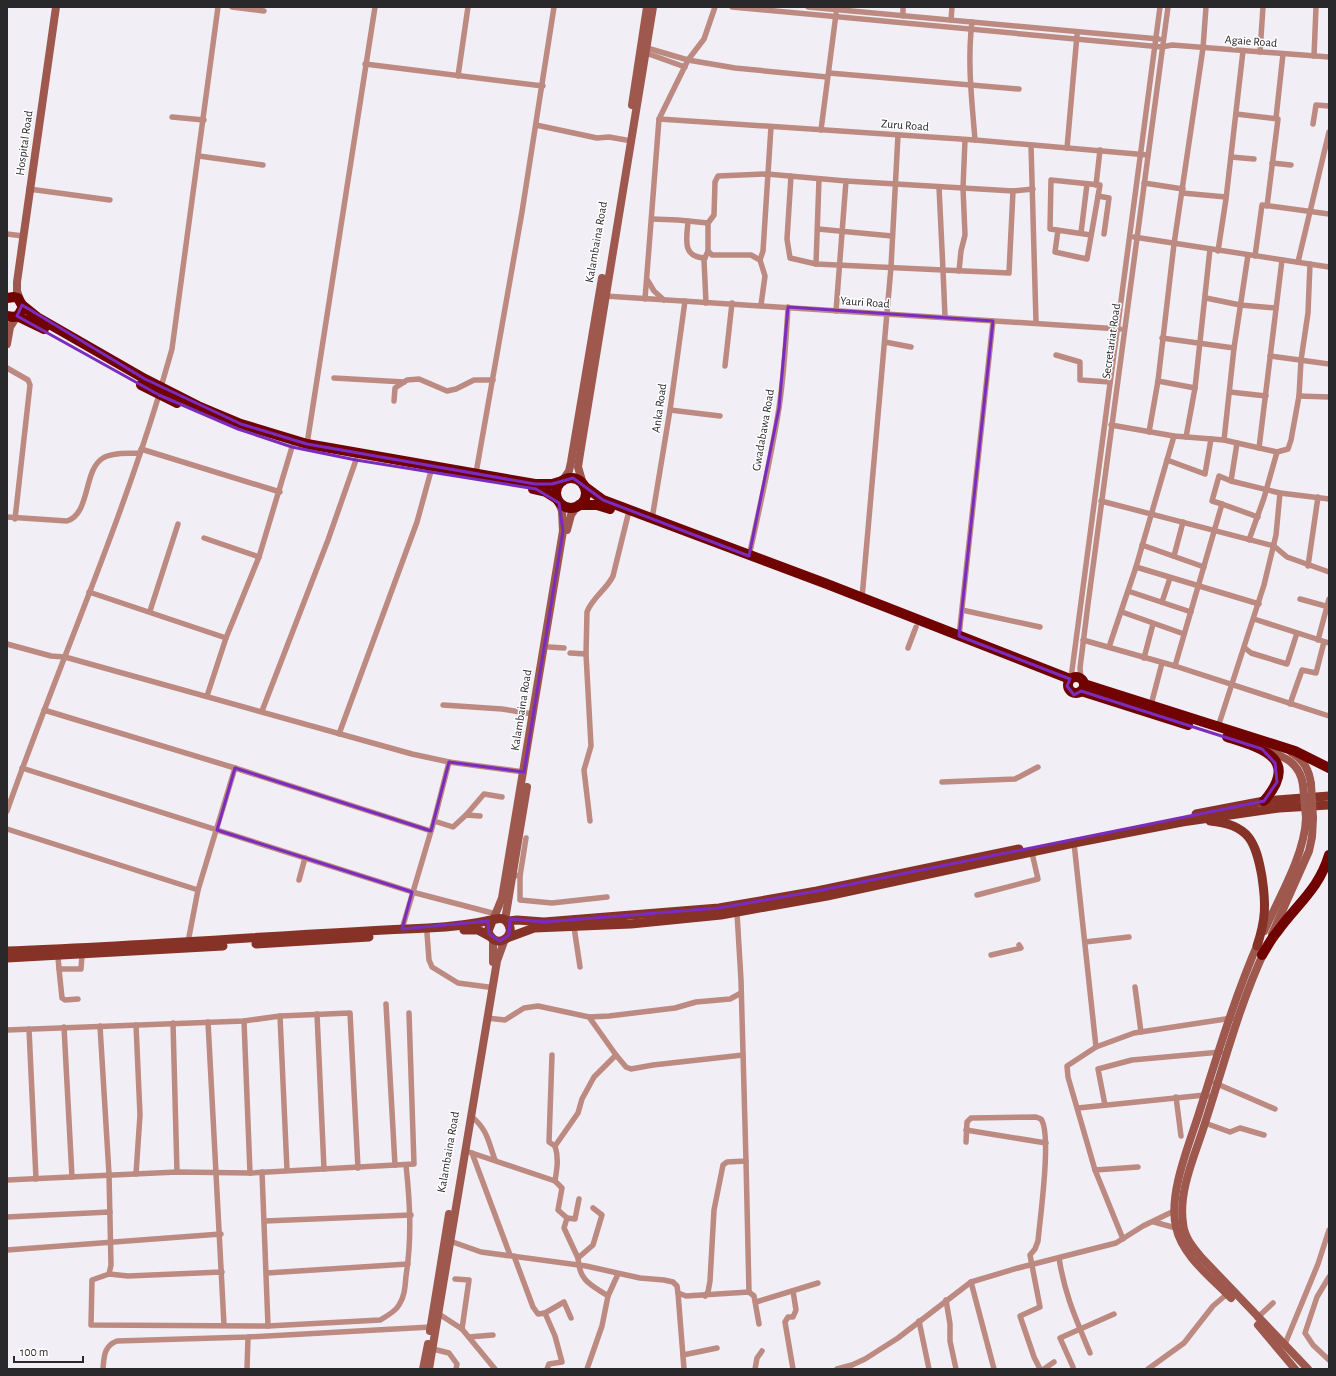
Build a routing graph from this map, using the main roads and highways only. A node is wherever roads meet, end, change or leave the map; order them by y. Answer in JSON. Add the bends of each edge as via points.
{"nodes":[{"id":1,"x":56,"y":7,"type":"edge"},
{"id":2,"x":647,"y":7,"type":"edge"},
{"id":3,"x":653,"y":7,"type":"edge"},
{"id":4,"x":17,"y":282,"type":"junction"},
{"id":5,"x":8,"y":297,"type":"edge"},
{"id":6,"x":21,"y":302,"type":"junction"},
{"id":7,"x":13,"y":318,"type":"edge"},
{"id":8,"x":7,"y":344,"type":"edge"},
{"id":9,"x":160,"y":391,"type":"junction"},
{"id":10,"x":563,"y":480,"type":"junction"},
{"id":11,"x":583,"y":485,"type":"junction"},
{"id":12,"x":558,"y":501,"type":"junction"},
{"id":13,"x":578,"y":506,"type":"junction"},
{"id":14,"x":1076,"y":683,"type":"junction"},
{"id":15,"x":1283,"y":748,"type":"junction"},
{"id":16,"x":1262,"y":749,"type":"junction"},
{"id":17,"x":1329,"y":768,"type":"edge"},
{"id":18,"x":1307,"y":784,"type":"junction"},
{"id":19,"x":1329,"y":796,"type":"edge"},
{"id":20,"x":1264,"y":801,"type":"junction"},
{"id":21,"x":1329,"y":805,"type":"edge"},
{"id":22,"x":1309,"y":818,"type":"junction"},
{"id":23,"x":1189,"y":821,"type":"junction"},
{"id":24,"x":1329,"y":855,"type":"edge"},
{"id":25,"x":494,"y":918,"type":"junction"},
{"id":26,"x":506,"y":921,"type":"junction"},
{"id":27,"x":492,"y":938,"type":"junction"},
{"id":28,"x":506,"y":938,"type":"junction"},
{"id":29,"x":1257,"y":946,"type":"junction"},
{"id":30,"x":7,"y":951,"type":"edge"},
{"id":31,"x":1262,"y":955,"type":"junction"},
{"id":32,"x":7,"y":958,"type":"edge"},
{"id":33,"x":1234,"y":1019,"type":"junction"},
{"id":34,"x":1209,"y":1096,"type":"junction"},
{"id":35,"x":423,"y":1369,"type":"edge"},
{"id":36,"x":429,"y":1369,"type":"edge"},
{"id":37,"x":1295,"y":1369,"type":"edge"},
{"id":38,"x":1308,"y":1369,"type":"edge"}],
"edges":[{"from":1,"to":4,"type":"main road","name":"Hospital Road"},
{"from":2,"to":10,"type":"main road","name":"Kalambaina Road","via":[[571,462]]},
{"from":3,"to":11,"type":"main road","via":[[578,467]]},
{"from":4,"to":5,"type":"main road"},
{"from":4,"to":6,"type":"main road"},
{"from":5,"to":6,"type":"highway","via":[[16,297]]},
{"from":6,"to":7,"type":"highway","via":[[21,312]]},
{"from":6,"to":9,"type":"highway","via":[[52,326]]},
{"from":7,"to":8,"type":"main road"},
{"from":7,"to":9,"type":"highway","via":[[28,320]]},
{"from":9,"to":10,"type":"highway","via":[[227,418],[307,444],[535,484],[552,484]]},
{"from":9,"to":12,"type":"highway","via":[[238,430],[292,447],[546,492]]},
{"from":10,"to":11,"type":"highway","via":[[573,478]]},
{"from":10,"to":12,"type":"highway","via":[[556,489]]},
{"from":11,"to":13,"type":"highway","via":[[584,498]]},
{"from":11,"to":14,"type":"highway","via":[[603,500],[862,598]]},
{"from":12,"to":13,"type":"highway","via":[[568,507]]},
{"from":12,"to":25,"type":"main road","name":"Kalambaina Road","via":[[562,511],[563,531],[502,898]]},
{"from":13,"to":14,"type":"highway","via":[[597,505],[628,515],[916,627]]},
{"from":13,"to":26,"type":"main road","via":[[568,522],[516,875]]},
{"from":14,"to":15,"type":"highway"},
{"from":14,"to":16,"type":"highway"},
{"from":15,"to":17,"type":"highway","via":[[1307,756]]},
{"from":15,"to":18,"type":"main road","via":[[1304,762],[1310,776]]},
{"from":16,"to":18,"type":"main road","via":[[1291,761]]},
{"from":16,"to":20,"type":"highway","via":[[1274,759],[1278,769],[1277,782]]},
{"from":18,"to":22,"type":"main road","bridge":true},
{"from":19,"to":20,"type":"main road"},
{"from":20,"to":26,"type":"main road","via":[[817,891],[719,908],[630,917],[544,922]]},
{"from":21,"to":23,"type":"main road","via":[[1279,808]]},
{"from":22,"to":29,"type":"main road","via":[[1300,851]]},
{"from":22,"to":31,"type":"main road","via":[[1312,837],[1309,851]]},
{"from":23,"to":28,"type":"main road","via":[[827,896],[737,912],[668,921],[534,928]]},
{"from":23,"to":29,"type":"main road","via":[[1226,823],[1244,832],[1255,845],[1266,906]]},
{"from":24,"to":31,"type":"highway","via":[[1320,879],[1312,891],[1277,932]]},
{"from":25,"to":26,"type":"main road"},
{"from":25,"to":27,"type":"main road","via":[[488,927]]},
{"from":25,"to":30,"type":"main road","via":[[467,925]]},
{"from":26,"to":28,"type":"main road","via":[[510,928]]},
{"from":27,"to":28,"type":"main road","via":[[498,941]]},
{"from":27,"to":32,"type":"main road","via":[[478,930],[58,957]]},
{"from":27,"to":35,"type":"main road","name":"Kalambaina Road","via":[[493,960]]},
{"from":28,"to":36,"type":"main road","name":"Kalambaina Road","via":[[497,961],[471,1116],[469,1152],[450,1241]]},
{"from":29,"to":33,"type":"main road"},
{"from":31,"to":33,"type":"main road"},
{"from":33,"to":34,"type":"main road"},
{"from":34,"to":37,"type":"main road","via":[[1180,1176],[1174,1211],[1179,1238],[1188,1252],[1261,1328]]},
{"from":34,"to":38,"type":"main road","via":[[1205,1123],[1184,1196],[1184,1231],[1201,1258]]}]}
